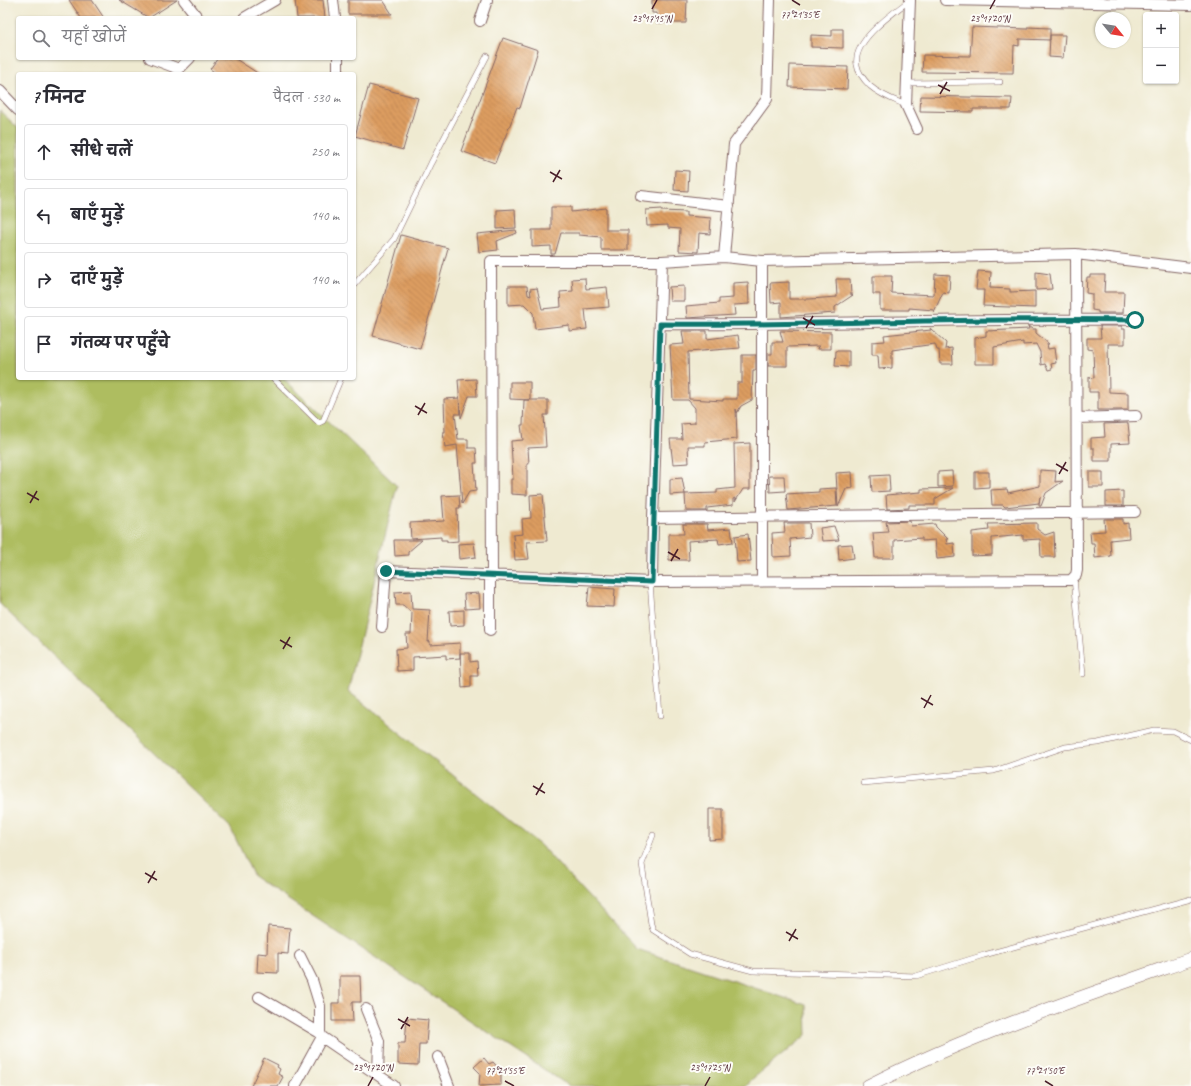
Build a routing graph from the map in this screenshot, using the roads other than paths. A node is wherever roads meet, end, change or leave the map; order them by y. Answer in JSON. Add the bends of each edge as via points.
{"nodes":[{"id":1,"x":184,"y":0,"type":"edge"},
{"id":2,"x":275,"y":0,"type":"edge"},
{"id":3,"x":333,"y":0,"type":"edge"},
{"id":4,"x":487,"y":0,"type":"edge"},
{"id":5,"x":770,"y":0,"type":"edge"},
{"id":6,"x":910,"y":0,"type":"edge"},
{"id":7,"x":945,"y":0,"type":"edge"},
{"id":8,"x":1078,"y":1,"type":"edge"},
{"id":9,"x":1191,"y":5,"type":"edge"},
{"id":10,"x":196,"y":16,"type":"edge"},
{"id":11,"x":247,"y":16,"type":"edge"},
{"id":12,"x":334,"y":16,"type":"edge"},
{"id":13,"x":480,"y":21,"type":"dead end"},
{"id":14,"x":487,"y":56,"type":"dead end"},
{"id":15,"x":155,"y":60,"type":"edge"},
{"id":16,"x":188,"y":60,"type":"edge"},
{"id":17,"x":338,"y":60,"type":"edge"},
{"id":18,"x":338,"y":72,"type":"edge"},
{"id":19,"x":1000,"y":82,"type":"dead end"},
{"id":20,"x":907,"y":83,"type":"junction"},
{"id":21,"x":0,"y":91,"type":"edge"},
{"id":22,"x":906,"y":105,"type":"junction"},
{"id":23,"x":16,"y":108,"type":"edge"},
{"id":24,"x":917,"y":129,"type":"dead end"},
{"id":25,"x":641,"y":196,"type":"dead end"},
{"id":26,"x":729,"y":206,"type":"junction"},
{"id":27,"x":1076,"y":254,"type":"junction"},
{"id":28,"x":724,"y":257,"type":"junction"},
{"id":29,"x":662,"y":261,"type":"junction"},
{"id":30,"x":762,"y":261,"type":"junction"},
{"id":31,"x":1191,"y":268,"type":"edge"},
{"id":32,"x":356,"y":283,"type":"edge"},
{"id":33,"x":1075,"y":319,"type":"junction"},
{"id":34,"x":1135,"y":320,"type":"dead end"},
{"id":35,"x":660,"y":324,"type":"junction"},
{"id":36,"x":763,"y":325,"type":"junction"},
{"id":37,"x":275,"y":380,"type":"edge"},
{"id":38,"x":340,"y":380,"type":"edge"},
{"id":39,"x":1136,"y":416,"type":"dead end"},
{"id":40,"x":1078,"y":418,"type":"junction"},
{"id":41,"x":1135,"y":512,"type":"dead end"},
{"id":42,"x":1078,"y":513,"type":"junction"},
{"id":43,"x":762,"y":517,"type":"junction"},
{"id":44,"x":653,"y":518,"type":"junction"},
{"id":45,"x":491,"y":575,"type":"junction"},
{"id":46,"x":1074,"y":578,"type":"junction"},
{"id":47,"x":762,"y":580,"type":"junction"},
{"id":48,"x":651,"y":582,"type":"junction"},
{"id":49,"x":382,"y":627,"type":"dead end"},
{"id":50,"x":490,"y":630,"type":"dead end"},
{"id":51,"x":1083,"y":674,"type":"dead end"},
{"id":52,"x":660,"y":716,"type":"dead end"},
{"id":53,"x":1191,"y":740,"type":"edge"},
{"id":54,"x":863,"y":782,"type":"dead end"},
{"id":55,"x":653,"y":835,"type":"dead end"},
{"id":56,"x":1191,"y":899,"type":"edge"},
{"id":57,"x":300,"y":956,"type":"dead end"},
{"id":58,"x":1191,"y":959,"type":"edge"},
{"id":59,"x":259,"y":997,"type":"dead end"},
{"id":60,"x":366,"y":1009,"type":"dead end"},
{"id":61,"x":321,"y":1035,"type":"junction"},
{"id":62,"x":438,"y":1057,"type":"dead end"},
{"id":63,"x":378,"y":1075,"type":"junction"},
{"id":64,"x":295,"y":1086,"type":"edge"},
{"id":65,"x":394,"y":1086,"type":"edge"},
{"id":66,"x":449,"y":1086,"type":"edge"},
{"id":67,"x":868,"y":1086,"type":"edge"}],
"edges":[{"from":1,"to":10,"type":"street"},
{"from":2,"to":11,"type":"street"},
{"from":3,"to":12,"type":"street"},
{"from":4,"to":13,"type":"street"},
{"from":5,"to":26,"type":"street","via":[[767,99],[734,144]]},
{"from":6,"to":20,"type":"street"},
{"from":6,"to":22,"type":"lane","via":[[881,22],[860,47],[856,66],[871,87]]},
{"from":7,"to":8,"type":"street"},
{"from":8,"to":9,"type":"street"},
{"from":14,"to":32,"type":"lane","via":[[394,239]]},
{"from":15,"to":16,"type":"street","via":[[179,69]]},
{"from":17,"to":18,"type":"street"},
{"from":19,"to":20,"type":"lane"},
{"from":20,"to":22,"type":"street"},
{"from":21,"to":23,"type":"street"},
{"from":22,"to":24,"type":"street"},
{"from":25,"to":26,"type":"street"},
{"from":26,"to":28,"type":"street"},
{"from":27,"to":30,"type":"street"},
{"from":27,"to":31,"type":"street"},
{"from":27,"to":33,"type":"street"},
{"from":28,"to":29,"type":"street"},
{"from":28,"to":30,"type":"street"},
{"from":29,"to":35,"type":"street"},
{"from":29,"to":45,"type":"street","via":[[491,261]]},
{"from":30,"to":36,"type":"street"},
{"from":33,"to":34,"type":"street"},
{"from":33,"to":36,"type":"street"},
{"from":33,"to":40,"type":"street"},
{"from":35,"to":36,"type":"street"},
{"from":35,"to":44,"type":"street"},
{"from":36,"to":43,"type":"street"},
{"from":37,"to":38,"type":"lane","via":[[321,423]]},
{"from":39,"to":40,"type":"street"},
{"from":40,"to":42,"type":"street"},
{"from":41,"to":42,"type":"street"},
{"from":42,"to":43,"type":"street"},
{"from":42,"to":46,"type":"street","via":[[1077,570]]},
{"from":43,"to":44,"type":"street"},
{"from":43,"to":47,"type":"street"},
{"from":44,"to":48,"type":"street"},
{"from":45,"to":48,"type":"street"},
{"from":45,"to":49,"type":"street","via":[[386,571]]},
{"from":45,"to":50,"type":"street"},
{"from":46,"to":47,"type":"street","via":[[1068,581]]},
{"from":46,"to":51,"type":"lane"},
{"from":47,"to":48,"type":"street"},
{"from":48,"to":52,"type":"lane"},
{"from":53,"to":54,"type":"lane","via":[[1173,731],[1154,730],[1098,743],[1065,747],[994,771]]},
{"from":55,"to":56,"type":"lane","via":[[644,856],[642,869],[653,930],[695,956],[764,973],[916,976]]},
{"from":57,"to":61,"type":"street","via":[[312,980],[320,1006]]},
{"from":58,"to":67,"type":"street","via":[[924,1058]]},
{"from":59,"to":61,"type":"street"},
{"from":60,"to":63,"type":"street","via":[[379,1041]]},
{"from":61,"to":63,"type":"street"},
{"from":61,"to":64,"type":"street"},
{"from":62,"to":66,"type":"street"},
{"from":63,"to":65,"type":"street"}]}
